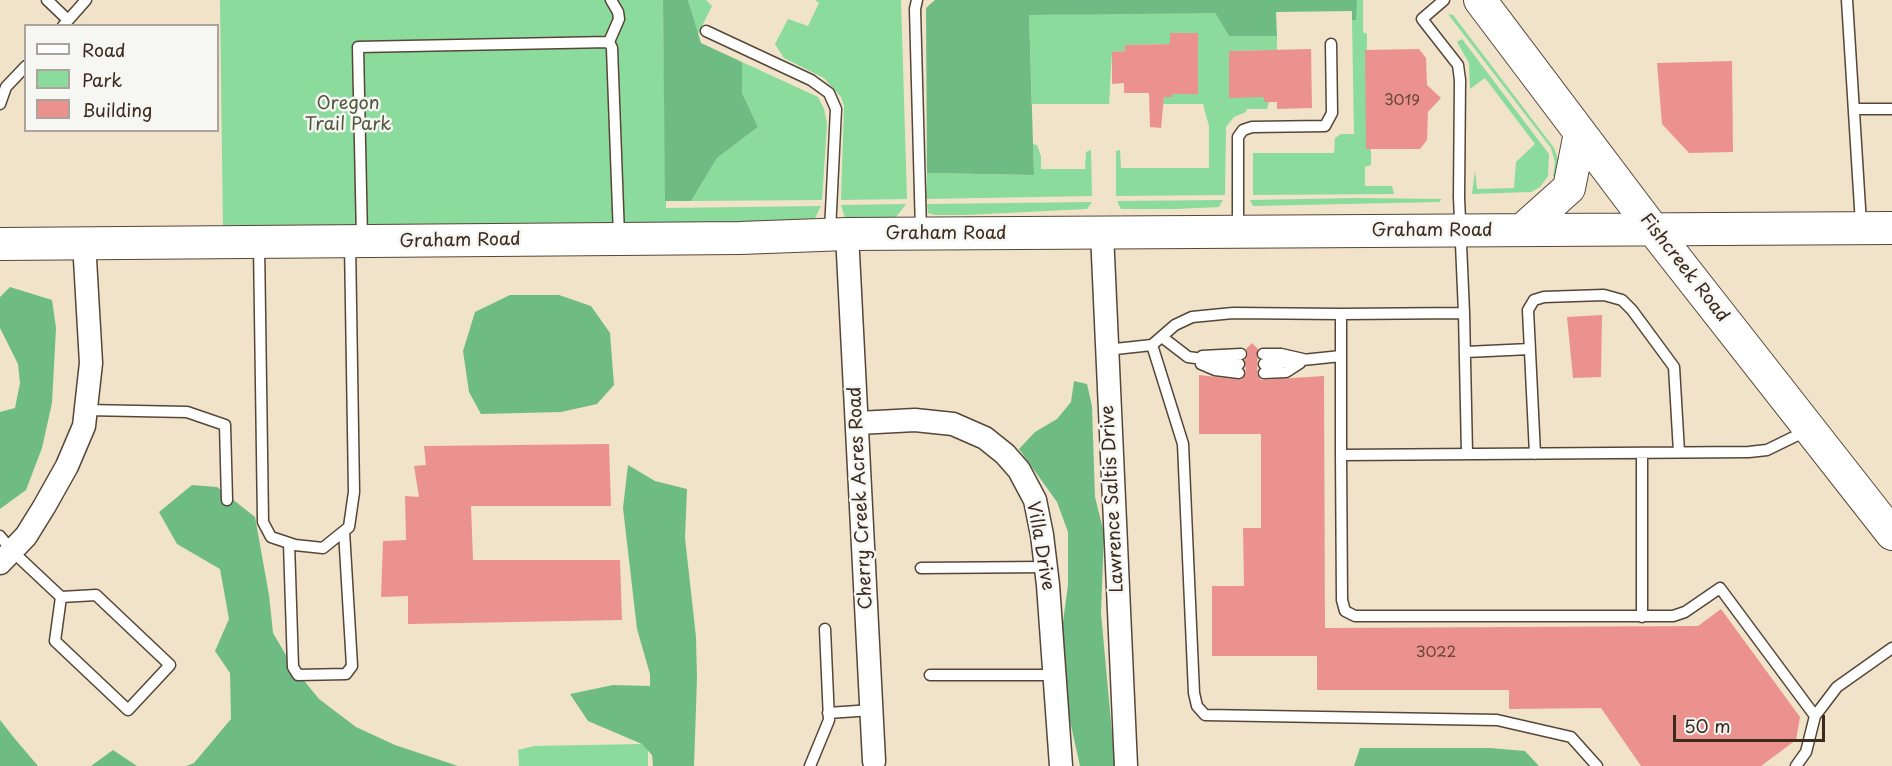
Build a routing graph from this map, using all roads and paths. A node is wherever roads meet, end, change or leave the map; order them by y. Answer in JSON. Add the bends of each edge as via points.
{"nodes":[{"id":1,"x":47,"y":0,"type":"edge"},
{"id":2,"x":86,"y":0,"type":"edge"},
{"id":3,"x":611,"y":0,"type":"edge"},
{"id":4,"x":917,"y":0,"type":"edge"},
{"id":5,"x":1444,"y":0,"type":"edge"},
{"id":6,"x":1480,"y":0,"type":"edge"},
{"id":7,"x":1846,"y":0,"type":"edge"},
{"id":8,"x":65,"y":23,"type":"edge"},
{"id":9,"x":706,"y":31,"type":"dead end"},
{"id":10,"x":609,"y":42,"type":"junction"},
{"id":11,"x":1331,"y":44,"type":"dead end"},
{"id":12,"x":24,"y":68,"type":"edge"},
{"id":13,"x":0,"y":104,"type":"edge"},
{"id":14,"x":1854,"y":109,"type":"junction"},
{"id":15,"x":1892,"y":109,"type":"edge"},
{"id":16,"x":1580,"y":133,"type":"junction"},
{"id":17,"x":1652,"y":228,"type":"junction"},
{"id":18,"x":1877,"y":228,"type":"edge"},
{"id":19,"x":1522,"y":230,"type":"junction"},
{"id":20,"x":1460,"y":231,"type":"junction"},
{"id":21,"x":1238,"y":232,"type":"junction"},
{"id":22,"x":1102,"y":233,"type":"junction"},
{"id":23,"x":838,"y":234,"type":"junction"},
{"id":24,"x":922,"y":234,"type":"junction"},
{"id":25,"x":619,"y":240,"type":"junction"},
{"id":26,"x":84,"y":242,"type":"junction"},
{"id":27,"x":259,"y":242,"type":"junction"},
{"id":28,"x":356,"y":242,"type":"junction"},
{"id":29,"x":0,"y":244,"type":"edge"},
{"id":30,"x":1464,"y":312,"type":"junction"},
{"id":31,"x":1341,"y":314,"type":"junction"},
{"id":32,"x":1162,"y":337,"type":"junction"},
{"id":33,"x":1152,"y":345,"type":"junction"},
{"id":34,"x":1530,"y":349,"type":"junction"},
{"id":35,"x":1106,"y":350,"type":"junction"},
{"id":36,"x":1466,"y":352,"type":"junction"},
{"id":37,"x":1341,"y":356,"type":"junction"},
{"id":38,"x":1188,"y":357,"type":"junction"},
{"id":39,"x":1263,"y":364,"type":"dead end"},
{"id":40,"x":86,"y":410,"type":"junction"},
{"id":41,"x":858,"y":423,"type":"junction"},
{"id":42,"x":1811,"y":428,"type":"junction"},
{"id":43,"x":1679,"y":452,"type":"junction"},
{"id":44,"x":1642,"y":453,"type":"junction"},
{"id":45,"x":1467,"y":454,"type":"junction"},
{"id":46,"x":1535,"y":454,"type":"junction"},
{"id":47,"x":1341,"y":455,"type":"junction"},
{"id":48,"x":227,"y":500,"type":"dead end"},
{"id":49,"x":344,"y":531,"type":"junction"},
{"id":50,"x":1892,"y":534,"type":"edge"},
{"id":51,"x":289,"y":543,"type":"junction"},
{"id":52,"x":4,"y":550,"type":"edge"},
{"id":53,"x":1046,"y":567,"type":"junction"},
{"id":54,"x":921,"y":568,"type":"dead end"},
{"id":55,"x":62,"y":597,"type":"junction"},
{"id":56,"x":1642,"y":616,"type":"junction"},
{"id":57,"x":825,"y":629,"type":"dead end"},
{"id":58,"x":1892,"y":648,"type":"edge"},
{"id":59,"x":930,"y":675,"type":"dead end"},
{"id":60,"x":1054,"y":675,"type":"junction"},
{"id":61,"x":872,"y":710,"type":"junction"},
{"id":62,"x":828,"y":713,"type":"junction"},
{"id":63,"x":1815,"y":716,"type":"junction"},
{"id":64,"x":874,"y":764,"type":"edge"},
{"id":65,"x":810,"y":766,"type":"edge"},
{"id":66,"x":1061,"y":766,"type":"edge"},
{"id":67,"x":1126,"y":766,"type":"edge"},
{"id":68,"x":1597,"y":766,"type":"edge"},
{"id":69,"x":1796,"y":766,"type":"edge"}],
"edges":[{"from":1,"to":8,"type":"lane"},
{"from":2,"to":8,"type":"lane"},
{"from":3,"to":10,"type":"lane","via":[[619,19]]},
{"from":4,"to":24,"type":"lane"},
{"from":5,"to":20,"type":"lane","via":[[1422,19],[1458,65],[1461,80]]},
{"from":6,"to":16,"type":"main road","name":"Fishcreek Road"},
{"from":7,"to":14,"type":"lane"},
{"from":9,"to":23,"type":"lane","via":[[811,80],[829,93],[836,109]]},
{"from":10,"to":25,"type":"lane"},
{"from":10,"to":28,"type":"lane","via":[[358,47]]},
{"from":11,"to":21,"type":"lane","via":[[1332,113],[1325,126],[1252,127],[1238,137]]},
{"from":12,"to":13,"type":"lane","via":[[6,87]]},
{"from":14,"to":15,"type":"lane"},
{"from":14,"to":18,"type":"lane"},
{"from":16,"to":17,"type":"main road","name":"Fishcreek Road"},
{"from":16,"to":19,"type":"main road","via":[[1569,188]]},
{"from":17,"to":18,"type":"main road","name":"Graham Road"},
{"from":17,"to":19,"type":"main road","name":"Graham Road"},
{"from":17,"to":42,"type":"main road","name":"Fishcreek Road"},
{"from":19,"to":20,"type":"main road","name":"Graham Road"},
{"from":20,"to":21,"type":"main road","name":"Graham Road"},
{"from":20,"to":30,"type":"lane"},
{"from":21,"to":22,"type":"main road","name":"Graham Road"},
{"from":22,"to":24,"type":"main road","name":"Graham Road"},
{"from":22,"to":35,"type":"street","name":"Lawrence Saltis Drive"},
{"from":23,"to":24,"type":"main road","name":"Graham Road"},
{"from":23,"to":25,"type":"main road","name":"Graham Road"},
{"from":23,"to":41,"type":"street","name":"Cherry Creek Acres Road"},
{"from":25,"to":28,"type":"main road","name":"Graham Road"},
{"from":26,"to":27,"type":"main road","name":"Graham Road"},
{"from":26,"to":29,"type":"main road","name":"Graham Road"},
{"from":26,"to":40,"type":"street","via":[[91,363]]},
{"from":27,"to":28,"type":"main road","name":"Graham Road"},
{"from":27,"to":51,"type":"lane","via":[[263,522],[271,537]]},
{"from":28,"to":49,"type":"lane","via":[[354,492],[349,526]]},
{"from":30,"to":31,"type":"lane"},
{"from":30,"to":36,"type":"lane"},
{"from":31,"to":32,"type":"lane","via":[[1233,313],[1192,317]]},
{"from":31,"to":37,"type":"lane"},
{"from":32,"to":33,"type":"lane"},
{"from":32,"to":38,"type":"lane"},
{"from":33,"to":35,"type":"lane"},
{"from":33,"to":68,"type":"lane","via":[[1183,444],[1194,693],[1205,716],[1497,720],[1571,737]]},
{"from":34,"to":36,"type":"lane"},
{"from":34,"to":43,"type":"lane","via":[[1528,310],[1534,300],[1604,295],[1622,300],[1674,367]]},
{"from":34,"to":46,"type":"lane"},
{"from":35,"to":67,"type":"street","name":"Lawrence Saltis Drive"},
{"from":36,"to":45,"type":"lane"},
{"from":37,"to":39,"type":"lane"},
{"from":37,"to":47,"type":"lane"},
{"from":38,"to":38,"type":"lane","via":[[1240,364],[1215,370]]},
{"from":40,"to":48,"type":"lane","via":[[187,412],[225,425]]},
{"from":40,"to":52,"type":"street","via":[[84,426],[67,466],[26,536]]},
{"from":41,"to":53,"type":"street","name":"Villa Drive","via":[[934,421],[985,438],[1019,470],[1035,500]]},
{"from":41,"to":61,"type":"street","name":"Cherry Creek Acres Road"},
{"from":42,"to":43,"type":"lane","via":[[1767,450]]},
{"from":42,"to":50,"type":"main road","name":"Fishcreek Road"},
{"from":43,"to":44,"type":"lane"},
{"from":44,"to":46,"type":"lane"},
{"from":44,"to":56,"type":"lane"},
{"from":45,"to":46,"type":"lane"},
{"from":45,"to":47,"type":"lane"},
{"from":47,"to":56,"type":"lane","via":[[1345,611],[1355,616]]},
{"from":49,"to":51,"type":"lane","via":[[323,548]]},
{"from":49,"to":51,"type":"lane","via":[[352,666],[346,674],[298,675],[293,667]]},
{"from":52,"to":55,"type":"lane"},
{"from":53,"to":54,"type":"lane"},
{"from":53,"to":60,"type":"street","name":"Villa Drive"},
{"from":55,"to":55,"type":"lane","via":[[96,595],[170,665],[128,710],[55,641]]},
{"from":56,"to":63,"type":"lane","via":[[1685,612],[1720,588]]},
{"from":57,"to":62,"type":"lane"},
{"from":58,"to":63,"type":"lane","via":[[1837,687]]},
{"from":59,"to":60,"type":"lane"},
{"from":60,"to":66,"type":"street","name":"Villa Drive"},
{"from":61,"to":62,"type":"lane"},
{"from":61,"to":64,"type":"street","name":"Cherry Creek Acres Road"},
{"from":62,"to":65,"type":"lane"},
{"from":63,"to":69,"type":"lane","via":[[1806,752]]}]}
